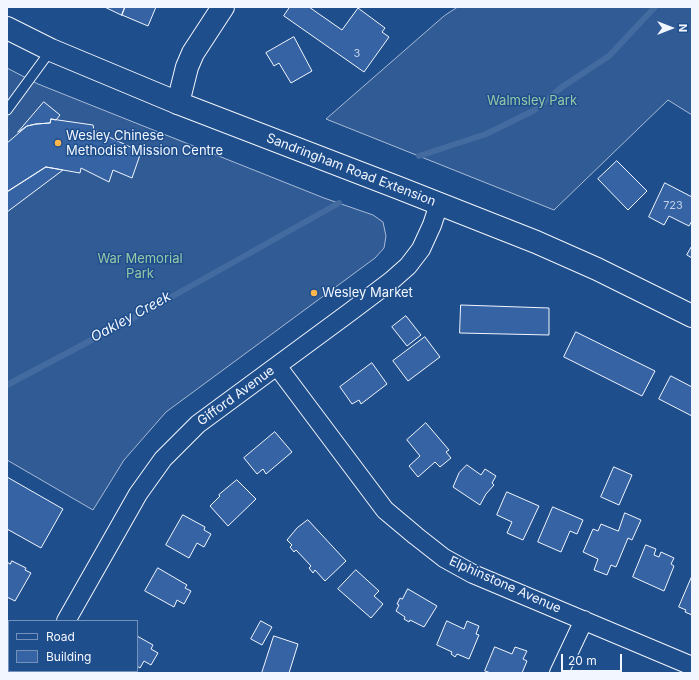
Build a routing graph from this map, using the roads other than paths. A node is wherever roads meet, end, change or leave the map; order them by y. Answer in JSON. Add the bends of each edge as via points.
{"nodes":[{"id":1,"x":223,"y":7,"type":"edge"},
{"id":2,"x":7,"y":28,"type":"edge"},
{"id":3,"x":51,"y":50,"type":"junction"},
{"id":4,"x":178,"y":103,"type":"junction"},
{"id":5,"x":7,"y":110,"type":"edge"},
{"id":6,"x":439,"y":204,"type":"junction"},
{"id":7,"x":692,"y":316,"type":"edge"},
{"id":8,"x":277,"y":366,"type":"junction"},
{"id":9,"x":67,"y":620,"type":"edge"},
{"id":10,"x":584,"y":620,"type":"junction"},
{"id":11,"x":692,"y":666,"type":"edge"},
{"id":12,"x":559,"y":673,"type":"edge"}],
"edges":[{"from":1,"to":4,"type":"main road","via":[[193,53]]},
{"from":2,"to":3,"type":"main road","name":"Sandringham Road Extension"},
{"from":3,"to":4,"type":"main road","name":"Sandringham Road Extension"},
{"from":3,"to":5,"type":"lane"},
{"from":4,"to":6,"type":"main road","name":"Sandringham Road Extension"},
{"from":6,"to":7,"type":"main road","name":"Sandringham Road Extension","via":[[597,269]]},
{"from":6,"to":8,"type":"street","name":"Gifford Avenue","via":[[422,249],[408,266]]},
{"from":8,"to":9,"type":"street","name":"Gifford Avenue","via":[[198,424],[163,459],[138,494]]},
{"from":8,"to":10,"type":"street","name":"Elphinstone Avenue","via":[[385,510],[416,536],[444,558],[474,574]]},
{"from":10,"to":11,"type":"street","name":"Elphinstone Avenue"},
{"from":10,"to":12,"type":"street"}]}
